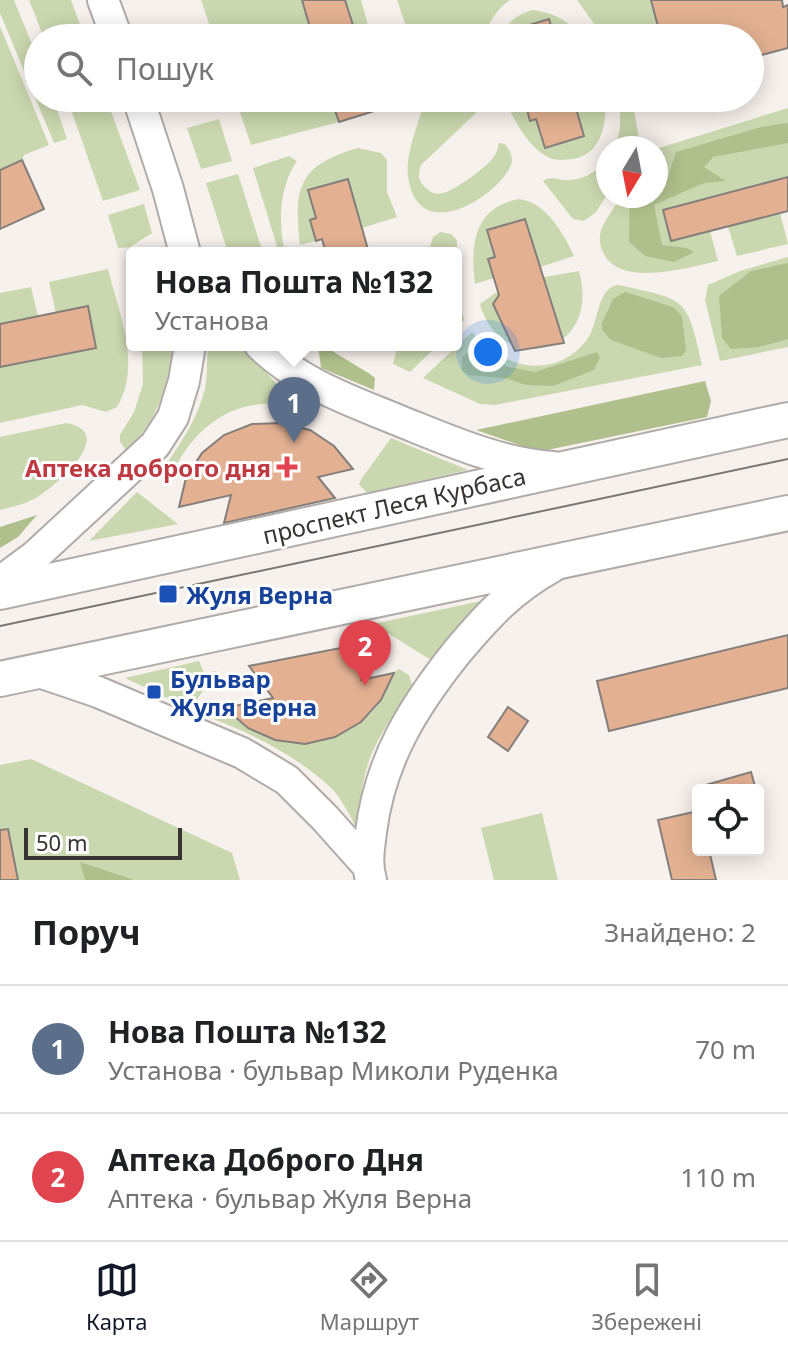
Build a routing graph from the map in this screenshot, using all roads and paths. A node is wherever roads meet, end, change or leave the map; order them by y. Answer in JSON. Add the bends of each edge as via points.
{"nodes":[{"id":1,"x":103,"y":0,"type":"edge"},
{"id":2,"x":112,"y":24,"type":"edge"},
{"id":3,"x":142,"y":112,"type":"edge"},
{"id":4,"x":185,"y":247,"type":"edge"},
{"id":5,"x":189,"y":351,"type":"edge"},
{"id":6,"x":266,"y":351,"type":"edge"},
{"id":7,"x":788,"y":420,"type":"edge"},
{"id":8,"x":563,"y":467,"type":"junction"},
{"id":9,"x":788,"y":513,"type":"edge"},
{"id":10,"x":568,"y":558,"type":"junction"},
{"id":11,"x":0,"y":582,"type":"edge"},
{"id":12,"x":0,"y":592,"type":"edge"},
{"id":13,"x":36,"y":671,"type":"junction"},
{"id":14,"x":0,"y":679,"type":"edge"},
{"id":15,"x":369,"y":872,"type":"edge"}],
"edges":[{"from":1,"to":2,"type":"street"},
{"from":3,"to":4,"type":"street"},
{"from":5,"to":11,"type":"street","via":[[173,417],[155,445]]},
{"from":6,"to":8,"type":"street","via":[[311,384],[366,407],[502,459]]},
{"from":7,"to":8,"type":"main road","name":"проспект Леся Курбаса"},
{"from":8,"to":12,"type":"main road","name":"проспект Леся Курбаса"},
{"from":9,"to":10,"type":"main road"},
{"from":10,"to":13,"type":"main road"},
{"from":10,"to":15,"type":"street","via":[[522,583],[489,614],[411,714],[374,805]]},
{"from":13,"to":14,"type":"main road"},
{"from":13,"to":15,"type":"street","via":[[242,753],[287,780]]}]}
